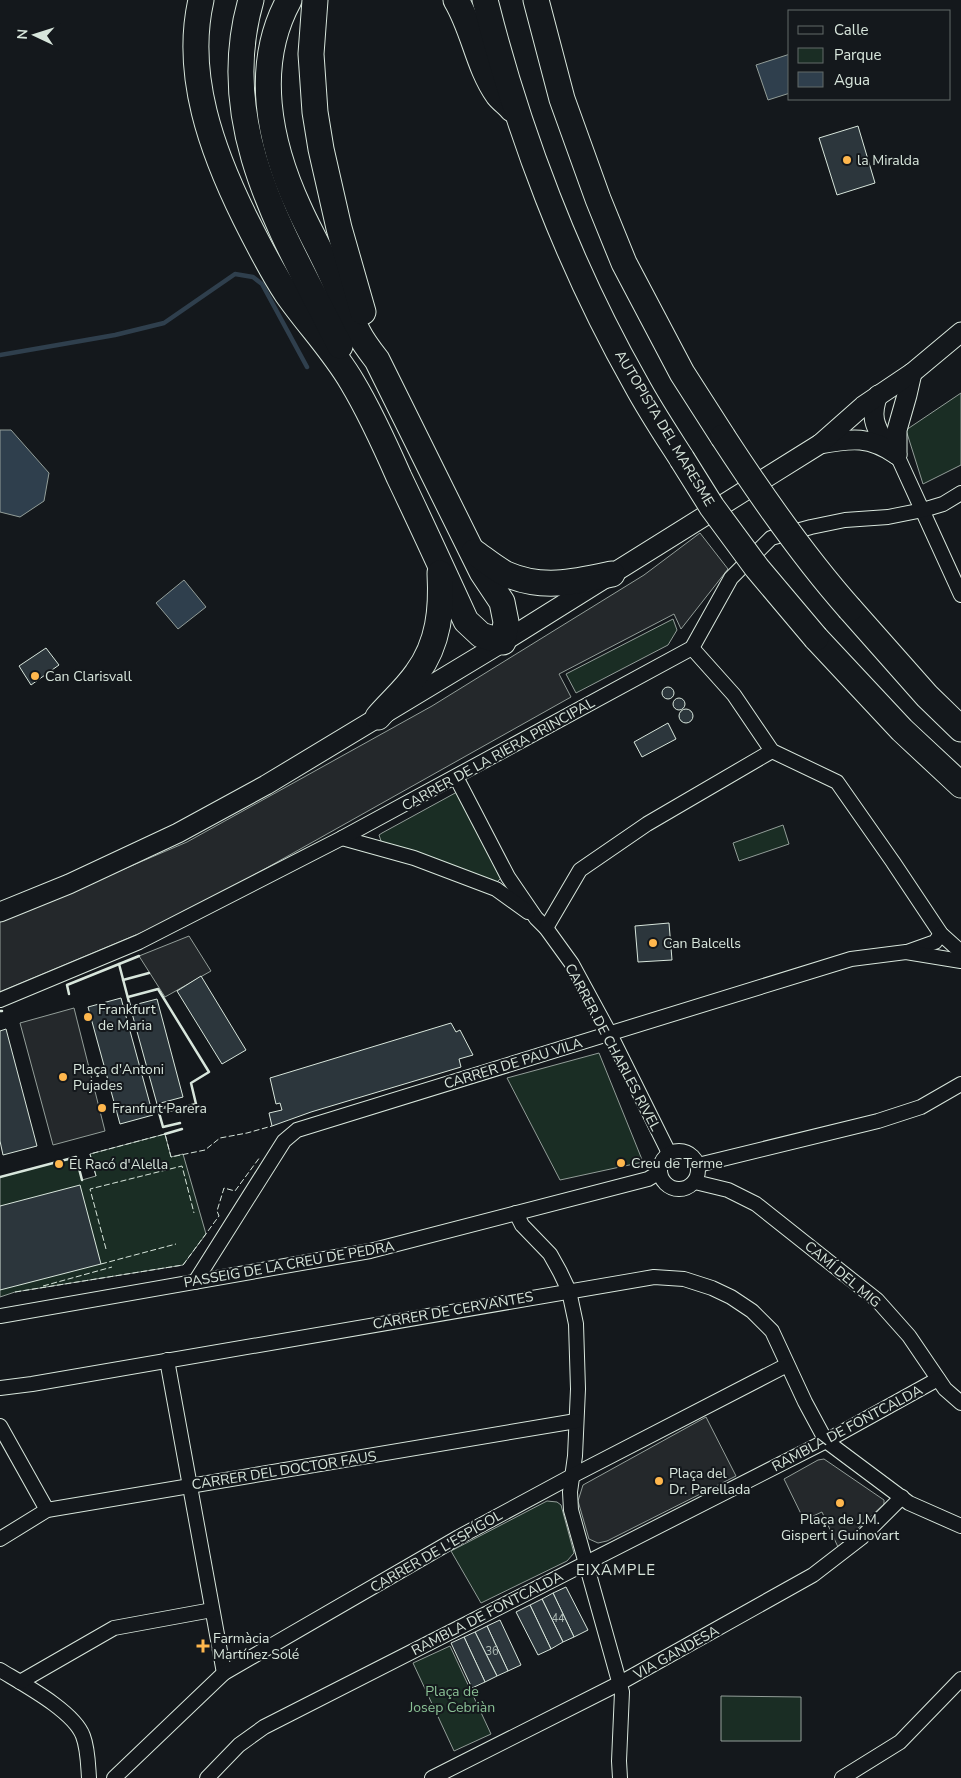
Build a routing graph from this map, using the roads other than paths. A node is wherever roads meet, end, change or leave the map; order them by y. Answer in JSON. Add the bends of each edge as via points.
{"nodes":[{"id":1,"x":201,"y":0,"type":"edge"},
{"id":2,"x":251,"y":0,"type":"edge"},
{"id":3,"x":289,"y":0,"type":"edge"},
{"id":4,"x":315,"y":0,"type":"edge"},
{"id":5,"x":456,"y":0,"type":"edge"},
{"id":6,"x":485,"y":0,"type":"edge"},
{"id":7,"x":536,"y":0,"type":"edge"},
{"id":8,"x":543,"y":0,"type":"edge"},
{"id":9,"x":562,"y":99,"type":"junction"},
{"id":10,"x":520,"y":116,"type":"junction"},
{"id":11,"x":961,"y":332,"type":"edge"},
{"id":12,"x":377,"y":360,"type":"junction"},
{"id":13,"x":912,"y":373,"type":"junction"},
{"id":14,"x":352,"y":382,"type":"junction"},
{"id":15,"x":871,"y":403,"type":"junction"},
{"id":16,"x":897,"y":430,"type":"junction"},
{"id":17,"x":820,"y":444,"type":"junction"},
{"id":18,"x":892,"y":452,"type":"junction"},
{"id":19,"x":961,"y":493,"type":"edge"},
{"id":20,"x":923,"y":510,"type":"junction"},
{"id":21,"x":471,"y":549,"type":"junction"},
{"id":22,"x":440,"y":563,"type":"junction"},
{"id":23,"x":612,"y":574,"type":"junction"},
{"id":24,"x":961,"y":595,"type":"edge"},
{"id":25,"x":503,"y":642,"type":"junction"},
{"id":26,"x":692,"y":648,"type":"junction"},
{"id":27,"x":378,"y":716,"type":"junction"},
{"id":28,"x":961,"y":729,"type":"edge"},
{"id":29,"x":772,"y":751,"type":"junction"},
{"id":30,"x":456,"y":777,"type":"junction"},
{"id":31,"x":961,"y":785,"type":"edge"},
{"id":32,"x":342,"y":838,"type":"junction"},
{"id":33,"x":508,"y":877,"type":"junction"},
{"id":34,"x":496,"y":889,"type":"junction"},
{"id":35,"x":0,"y":912,"type":"edge"},
{"id":36,"x":541,"y":924,"type":"junction"},
{"id":37,"x":941,"y":934,"type":"junction"},
{"id":38,"x":906,"y":952,"type":"junction"},
{"id":39,"x":961,"y":952,"type":"edge"},
{"id":40,"x":961,"y":961,"type":"edge"},
{"id":41,"x":0,"y":1000,"type":"edge"},
{"id":42,"x":610,"y":1034,"type":"junction"},
{"id":43,"x":961,"y":1084,"type":"edge"},
{"id":44,"x":669,"y":1154,"type":"junction"},
{"id":45,"x":698,"y":1165,"type":"junction"},
{"id":46,"x":660,"y":1172,"type":"junction"},
{"id":47,"x":695,"y":1182,"type":"junction"},
{"id":48,"x":516,"y":1213,"type":"junction"},
{"id":49,"x":195,"y":1282,"type":"junction"},
{"id":50,"x":569,"y":1290,"type":"junction"},
{"id":51,"x":0,"y":1316,"type":"edge"},
{"id":52,"x":167,"y":1360,"type":"junction"},
{"id":53,"x":787,"y":1365,"type":"junction"},
{"id":54,"x":938,"y":1379,"type":"junction"},
{"id":55,"x":0,"y":1388,"type":"edge"},
{"id":56,"x":961,"y":1403,"type":"edge"},
{"id":57,"x":576,"y":1421,"type":"junction"},
{"id":58,"x":0,"y":1426,"type":"edge"},
{"id":59,"x":826,"y":1440,"type":"junction"},
{"id":60,"x":572,"y":1476,"type":"junction"},
{"id":61,"x":191,"y":1485,"type":"junction"},
{"id":62,"x":902,"y":1497,"type":"junction"},
{"id":63,"x":47,"y":1510,"type":"junction"},
{"id":64,"x":961,"y":1526,"type":"edge"},
{"id":65,"x":0,"y":1539,"type":"edge"},
{"id":66,"x":586,"y":1562,"type":"junction"},
{"id":67,"x":212,"y":1610,"type":"junction"},
{"id":68,"x":0,"y":1670,"type":"edge"},
{"id":69,"x":224,"y":1673,"type":"junction"},
{"id":70,"x":961,"y":1679,"type":"edge"},
{"id":71,"x":20,"y":1682,"type":"junction"},
{"id":72,"x":620,"y":1684,"type":"junction"},
{"id":73,"x":89,"y":1778,"type":"edge"},
{"id":74,"x":114,"y":1778,"type":"edge"},
{"id":75,"x":207,"y":1778,"type":"edge"},
{"id":76,"x":432,"y":1778,"type":"edge"},
{"id":77,"x":620,"y":1778,"type":"edge"},
{"id":78,"x":842,"y":1778,"type":"edge"}],
"edges":[{"from":1,"to":14,"type":"highway","via":[[196,33],[198,80],[208,130],[226,180],[276,276]]},
{"from":2,"to":14,"type":"highway","via":[[241,61],[241,88],[250,149],[265,194],[345,354]]},
{"from":3,"to":12,"type":"highway","via":[[278,23],[269,66],[270,119],[276,146],[298,208],[358,334]]},
{"from":4,"to":12,"type":"highway","via":[[312,79],[321,149],[346,257]]},
{"from":5,"to":10,"type":"highway","via":[[488,78],[499,96]]},
{"from":6,"to":10,"type":"highway","name":"AUTOPISTA DEL MARESME"},
{"from":7,"to":9,"type":"highway"},
{"from":8,"to":9,"type":"highway"},
{"from":9,"to":28,"type":"highway","bridge":true,"via":[[624,263],[682,373],[784,526],[835,592],[927,696]]},
{"from":10,"to":31,"type":"highway","name":"AUTOPISTA DEL MARESME","bridge":true,"via":[[571,253],[598,309],[636,384],[712,507],[757,568],[816,638],[902,730]]},
{"from":11,"to":13,"type":"street"},
{"from":12,"to":21,"type":"highway"},
{"from":13,"to":15,"type":"street"},
{"from":13,"to":16,"type":"street"},
{"from":14,"to":22,"type":"highway"},
{"from":15,"to":16,"type":"street","via":[[889,414]]},
{"from":15,"to":17,"type":"street"},
{"from":15,"to":18,"type":"street","via":[[874,422]]},
{"from":16,"to":18,"type":"street"},
{"from":17,"to":18,"type":"street","via":[[866,440]]},
{"from":17,"to":23,"type":"street"},
{"from":18,"to":20,"type":"street"},
{"from":19,"to":20,"type":"street","via":[[943,504]]},
{"from":20,"to":24,"type":"street"},
{"from":20,"to":26,"type":"street","via":[[845,520],[771,538],[731,578]]},
{"from":21,"to":23,"type":"highway","via":[[504,573],[525,581],[546,584]]},
{"from":21,"to":25,"type":"highway","via":[[502,602],[506,622]]},
{"from":22,"to":25,"type":"highway","via":[[466,621],[481,636]]},
{"from":22,"to":27,"type":"highway","via":[[438,630],[429,654],[417,673]]},
{"from":23,"to":25,"type":"street"},
{"from":25,"to":27,"type":"street"},
{"from":26,"to":29,"type":"street","via":[[734,696]]},
{"from":26,"to":30,"type":"street","name":"CARRER DE LA RIERA PRINCIPAL"},
{"from":27,"to":35,"type":"street","via":[[266,785],[178,833]]},
{"from":29,"to":36,"type":"street","via":[[647,824],[580,870]]},
{"from":29,"to":37,"type":"street","via":[[837,782]]},
{"from":30,"to":32,"type":"street","name":"CARRER DE LA RIERA PRINCIPAL"},
{"from":30,"to":33,"type":"street","name":"CARRER DE CHARLES RIVEL"},
{"from":32,"to":34,"type":"street","name":"CARRER DE CHARLES RIVEL","via":[[414,858]]},
{"from":32,"to":41,"type":"street","name":"CARRER DE LA RIERA PRINCIPAL","via":[[139,942]]},
{"from":33,"to":34,"type":"street"},
{"from":33,"to":36,"type":"street","name":"CARRER DE CHARLES RIVEL"},
{"from":34,"to":36,"type":"street","name":"CARRER DE CHARLES RIVEL"},
{"from":36,"to":42,"type":"street","name":"CARRER DE CHARLES RIVEL","via":[[572,964]]},
{"from":37,"to":38,"type":"street","name":"CARRER DE PAU VILA","via":[[935,942]]},
{"from":37,"to":39,"type":"street"},
{"from":38,"to":40,"type":"street","name":"CARRER DE PAU VILA"},
{"from":38,"to":42,"type":"street","name":"CARRER DE PAU VILA","via":[[851,958]]},
{"from":42,"to":44,"type":"street","name":"CARRER DE CHARLES RIVEL"},
{"from":42,"to":49,"type":"street","name":"CARRER DE PAU VILA","via":[[297,1130],[284,1141]]},
{"from":43,"to":45,"type":"street","via":[[921,1107],[878,1121]]},
{"from":44,"to":45,"type":"street","via":[[681,1150],[688,1152]]},
{"from":44,"to":46,"type":"street","via":[[661,1164]]},
{"from":45,"to":47,"type":"street"},
{"from":46,"to":47,"type":"street","via":[[662,1179],[674,1189],[684,1189]]},
{"from":46,"to":48,"type":"street","name":"PASSEIG DE LA CREU DE PEDRA","via":[[648,1179]]},
{"from":47,"to":54,"type":"street","name":"CAMÍ DEL MIG","via":[[728,1190],[756,1204],[839,1269],[877,1300],[909,1336]]},
{"from":48,"to":49,"type":"street","name":"PASSEIG DE LA CREU DE PEDRA","via":[[370,1252]]},
{"from":48,"to":50,"type":"street","via":[[522,1225],[550,1254]]},
{"from":49,"to":51,"type":"street","name":"PASSEIG DE LA CREU DE PEDRA"},
{"from":50,"to":52,"type":"street","name":"CARRER DE CERVANTES"},
{"from":50,"to":53,"type":"street","name":"CARRER DE CERVANTES","via":[[654,1277],[684,1279],[712,1288],[752,1312],[772,1331]]},
{"from":50,"to":57,"type":"street","via":[[578,1358]]},
{"from":52,"to":55,"type":"street","name":"CARRER DE CERVANTES"},
{"from":52,"to":61,"type":"street"},
{"from":53,"to":59,"type":"street","name":"CARRER DE CERVANTES"},
{"from":53,"to":60,"type":"street","name":"CARRER DE L'ESPÍGOL"},
{"from":54,"to":56,"type":"street","name":"CAMÍ DEL MIG"},
{"from":54,"to":59,"type":"street","name":"RAMBLA DE FONTCALDA"},
{"from":57,"to":60,"type":"street"},
{"from":57,"to":61,"type":"street","name":"CARRER DEL DOCTOR FAUS"},
{"from":58,"to":63,"type":"street"},
{"from":59,"to":62,"type":"street"},
{"from":59,"to":66,"type":"street","name":"RAMBLA DE FONTCALDA"},
{"from":60,"to":66,"type":"street","via":[[571,1510]]},
{"from":60,"to":69,"type":"street","name":"CARRER DE L'ESPÍGOL","via":[[459,1537]]},
{"from":61,"to":63,"type":"street","name":"CARRER DEL DOCTOR FAUS"},
{"from":61,"to":67,"type":"street"},
{"from":62,"to":64,"type":"street"},
{"from":62,"to":72,"type":"street","name":"VIA GANDESA","via":[[862,1538],[813,1575]]},
{"from":63,"to":65,"type":"street","name":"CARRER DEL DOCTOR FAUS"},
{"from":66,"to":72,"type":"street"},
{"from":66,"to":75,"type":"street","name":"RAMBLA DE FONTCALDA","via":[[264,1727],[239,1745]]},
{"from":67,"to":69,"type":"street"},
{"from":67,"to":71,"type":"street","via":[[114,1628]]},
{"from":68,"to":71,"type":"street"},
{"from":69,"to":74,"type":"street","name":"CARRER DE L'ESPÍGOL"},
{"from":70,"to":78,"type":"street","via":[[900,1742]]},
{"from":71,"to":73,"type":"street","via":[[63,1711],[78,1726],[86,1743]]},
{"from":72,"to":76,"type":"street","name":"VIA GANDESA"},
{"from":72,"to":77,"type":"street"}]}
